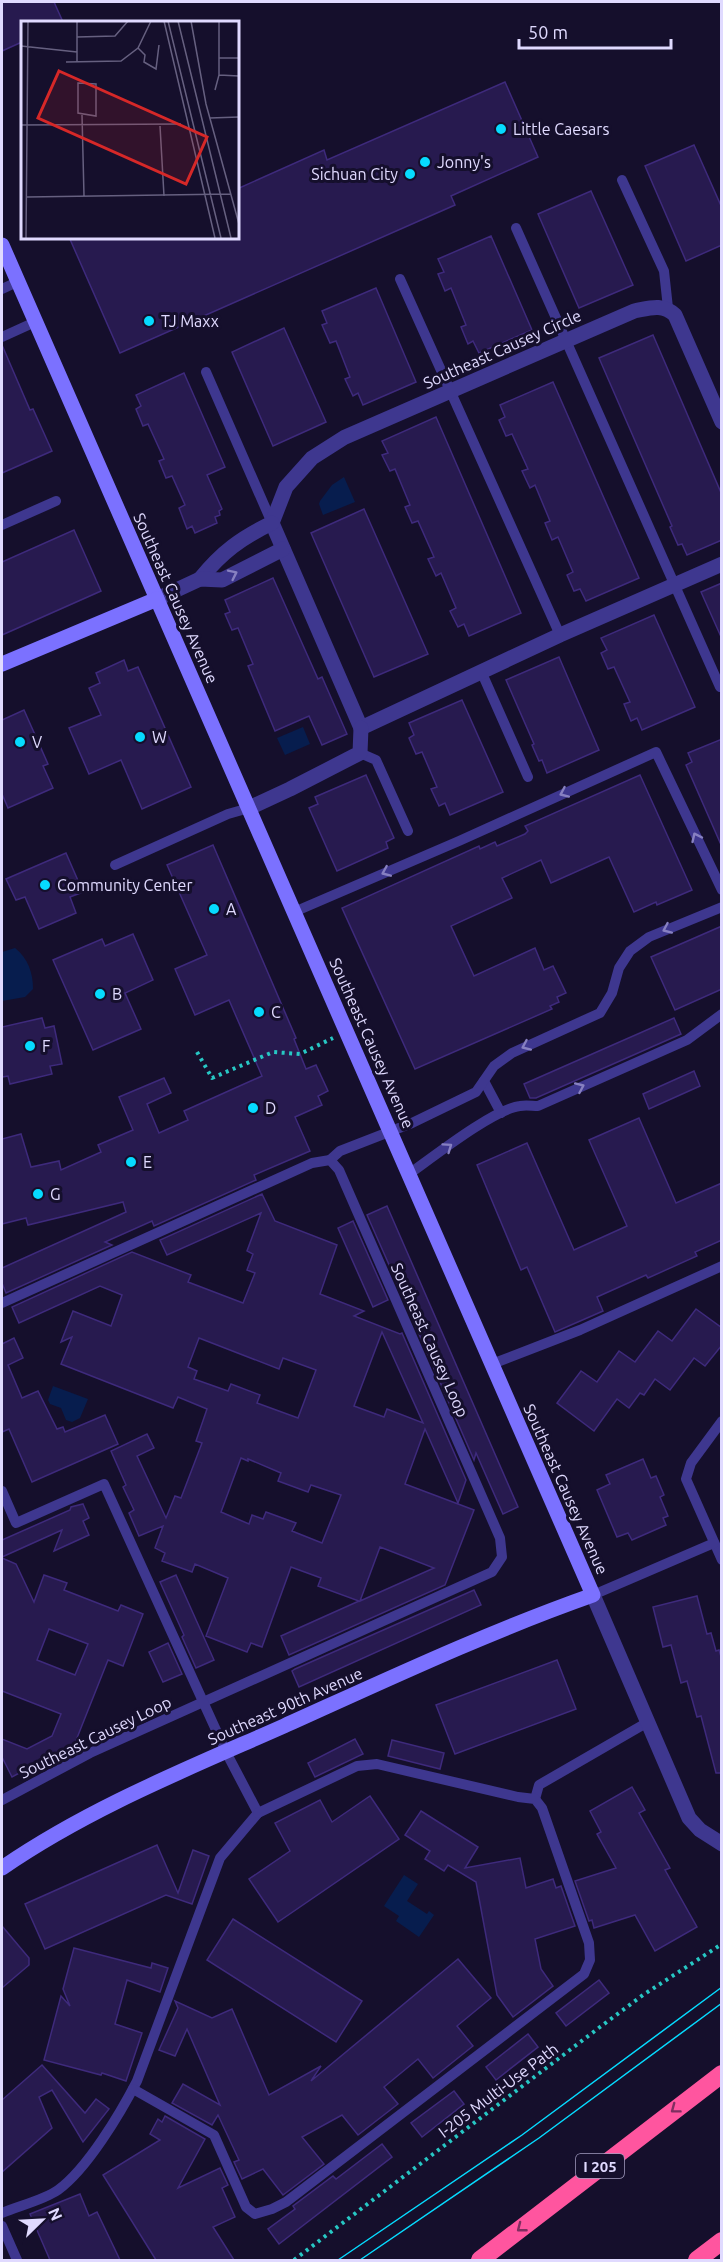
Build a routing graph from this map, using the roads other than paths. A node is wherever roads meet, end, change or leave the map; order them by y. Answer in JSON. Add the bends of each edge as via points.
{"nodes":[{"id":1,"x":622,"y":180,"type":"dead end"},
{"id":2,"x":516,"y":228,"type":"dead end"},
{"id":3,"x":2,"y":245,"type":"edge"},
{"id":4,"x":400,"y":279,"type":"dead end"},
{"id":5,"x":17,"y":282,"type":"junction"},
{"id":6,"x":2,"y":289,"type":"edge"},
{"id":7,"x":668,"y":308,"type":"junction"},
{"id":8,"x":35,"y":322,"type":"junction"},
{"id":9,"x":2,"y":337,"type":"edge"},
{"id":10,"x":566,"y":341,"type":"junction"},
{"id":11,"x":206,"y":372,"type":"dead end"},
{"id":12,"x":451,"y":392,"type":"junction"},
{"id":13,"x":722,"y":422,"type":"edge"},
{"id":14,"x":56,"y":501,"type":"dead end"},
{"id":15,"x":272,"y":524,"type":"junction"},
{"id":16,"x":2,"y":525,"type":"edge"},
{"id":17,"x":283,"y":549,"type":"junction"},
{"id":18,"x":722,"y":564,"type":"edge"},
{"id":19,"x":200,"y":579,"type":"junction"},
{"id":20,"x":675,"y":584,"type":"junction"},
{"id":21,"x":157,"y":599,"type":"junction"},
{"id":22,"x":560,"y":635,"type":"junction"},
{"id":23,"x":2,"y":664,"type":"edge"},
{"id":24,"x":481,"y":671,"type":"junction"},
{"id":25,"x":720,"y":687,"type":"edge"},
{"id":26,"x":361,"y":728,"type":"junction"},
{"id":27,"x":360,"y":753,"type":"junction"},
{"id":28,"x":528,"y":777,"type":"dead end"},
{"id":29,"x":249,"y":808,"type":"junction"},
{"id":30,"x":408,"y":831,"type":"dead end"},
{"id":31,"x":116,"y":865,"type":"dead end"},
{"id":32,"x":722,"y":890,"type":"edge"},
{"id":33,"x":722,"y":907,"type":"edge"},
{"id":34,"x":294,"y":912,"type":"junction"},
{"id":35,"x":722,"y":1014,"type":"edge"},
{"id":36,"x":484,"y":1081,"type":"junction"},
{"id":37,"x":501,"y":1113,"type":"junction"},
{"id":38,"x":390,"y":1130,"type":"junction"},
{"id":39,"x":330,"y":1160,"type":"junction"},
{"id":40,"x":409,"y":1174,"type":"junction"},
{"id":41,"x":722,"y":1266,"type":"edge"},
{"id":42,"x":2,"y":1303,"type":"edge"},
{"id":43,"x":492,"y":1364,"type":"junction"},
{"id":44,"x":722,"y":1421,"type":"edge"},
{"id":45,"x":2,"y":1491,"type":"edge"},
{"id":46,"x":714,"y":1544,"type":"junction"},
{"id":47,"x":722,"y":1560,"type":"edge"},
{"id":48,"x":593,"y":1595,"type":"junction"},
{"id":49,"x":203,"y":1702,"type":"junction"},
{"id":50,"x":648,"y":1722,"type":"junction"},
{"id":51,"x":226,"y":1752,"type":"junction"},
{"id":52,"x":535,"y":1799,"type":"junction"},
{"id":53,"x":2,"y":1800,"type":"edge"},
{"id":54,"x":258,"y":1813,"type":"junction"},
{"id":55,"x":722,"y":1844,"type":"edge"},
{"id":56,"x":2,"y":1868,"type":"edge"},
{"id":57,"x":722,"y":2074,"type":"edge"},
{"id":58,"x":133,"y":2089,"type":"junction"},
{"id":59,"x":2,"y":2213,"type":"edge"},
{"id":60,"x":2,"y":2226,"type":"edge"},
{"id":61,"x":722,"y":2241,"type":"edge"},
{"id":62,"x":17,"y":2260,"type":"edge"},
{"id":63,"x":480,"y":2260,"type":"edge"},
{"id":64,"x":697,"y":2260,"type":"edge"}],
"edges":[{"from":1,"to":7,"type":"lane","via":[[664,271]]},
{"from":2,"to":10,"type":"lane"},
{"from":3,"to":5,"type":"street","name":"Southeast Causey Avenue"},
{"from":4,"to":12,"type":"lane"},
{"from":5,"to":6,"type":"lane"},
{"from":5,"to":8,"type":"street","name":"Southeast Causey Avenue"},
{"from":7,"to":10,"type":"street","name":"Southeast Causey Circle","via":[[634,311]]},
{"from":7,"to":13,"type":"street","via":[[675,315]]},
{"from":8,"to":9,"type":"lane"},
{"from":8,"to":21,"type":"street","name":"Southeast Causey Avenue"},
{"from":10,"to":12,"type":"street","name":"Southeast Causey Circle"},
{"from":10,"to":20,"type":"lane"},
{"from":11,"to":15,"type":"lane"},
{"from":12,"to":15,"type":"street","name":"Southeast Causey Circle","via":[[345,437],[312,458],[286,487]]},
{"from":12,"to":22,"type":"lane"},
{"from":14,"to":16,"type":"lane"},
{"from":15,"to":17,"type":"street"},
{"from":15,"to":19,"type":"street","via":[[243,537],[214,561]]},
{"from":19,"to":17,"type":"street","one_way":true,"via":[[222,580]]},
{"from":17,"to":26,"type":"street"},
{"from":18,"to":20,"type":"street"},
{"from":19,"to":21,"type":"street"},
{"from":20,"to":22,"type":"street"},
{"from":20,"to":25,"type":"lane"},
{"from":21,"to":23,"type":"street"},
{"from":21,"to":29,"type":"street","name":"Southeast Causey Avenue"},
{"from":22,"to":24,"type":"street"},
{"from":24,"to":26,"type":"street"},
{"from":24,"to":28,"type":"lane"},
{"from":26,"to":27,"type":"street"},
{"from":27,"to":29,"type":"street"},
{"from":27,"to":30,"type":"lane","via":[[376,760]]},
{"from":29,"to":31,"type":"lane"},
{"from":29,"to":34,"type":"street","name":"Southeast Causey Avenue"},
{"from":32,"to":34,"type":"lane","one_way":true,"via":[[656,752]]},
{"from":33,"to":36,"type":"lane","one_way":true,"via":[[649,937],[630,951],[619,968],[612,993],[600,1013],[512,1053],[494,1066]]},
{"from":34,"to":38,"type":"street","name":"Southeast Causey Avenue"},
{"from":37,"to":35,"type":"lane","one_way":true,"via":[[518,1106],[538,1106],[687,1040]]},
{"from":36,"to":37,"type":"lane"},
{"from":36,"to":38,"type":"lane","via":[[476,1092]]},
{"from":40,"to":37,"type":"lane","one_way":true},
{"from":38,"to":39,"type":"lane","via":[[340,1151]]},
{"from":38,"to":40,"type":"street","name":"Southeast Causey Avenue"},
{"from":39,"to":42,"type":"lane","via":[[312,1164]]},
{"from":39,"to":49,"type":"lane","name":"Southeast Causey Loop","via":[[339,1170],[496,1527],[502,1557],[492,1572]]},
{"from":40,"to":43,"type":"street","name":"Southeast Causey Avenue"},
{"from":41,"to":43,"type":"lane","via":[[580,1330]]},
{"from":43,"to":48,"type":"street","name":"Southeast Causey Avenue"},
{"from":44,"to":46,"type":"lane","via":[[691,1462],[687,1479]]},
{"from":45,"to":49,"type":"lane","via":[[16,1523],[104,1484]]},
{"from":46,"to":47,"type":"lane"},
{"from":46,"to":48,"type":"lane"},
{"from":48,"to":50,"type":"street","name":"Southeast Causey Avenue"},
{"from":48,"to":51,"type":"street","name":"Southeast 90th Avenue"},
{"from":49,"to":51,"type":"lane"},
{"from":49,"to":53,"type":"lane","name":"Southeast Causey Loop","via":[[90,1753]]},
{"from":50,"to":52,"type":"lane","via":[[539,1785]]},
{"from":50,"to":55,"type":"street","name":"Southeast Causey Avenue","via":[[689,1818]]},
{"from":51,"to":54,"type":"lane"},
{"from":51,"to":56,"type":"street","name":"Southeast 90th Avenue","via":[[90,1814]]},
{"from":52,"to":54,"type":"lane","via":[[377,1764],[357,1766]]},
{"from":52,"to":58,"type":"lane","via":[[542,1808],[589,1943],[590,1960],[584,1974],[286,2202],[255,2214],[246,2207],[214,2135]]},
{"from":54,"to":58,"type":"lane","via":[[220,1858]]},
{"from":57,"to":63,"type":"highway","number":"I 205","one_way":true},
{"from":58,"to":59,"type":"lane","via":[[119,2115],[72,2178],[56,2192]]},
{"from":60,"to":62,"type":"lane"},
{"from":61,"to":64,"type":"highway"}]}
